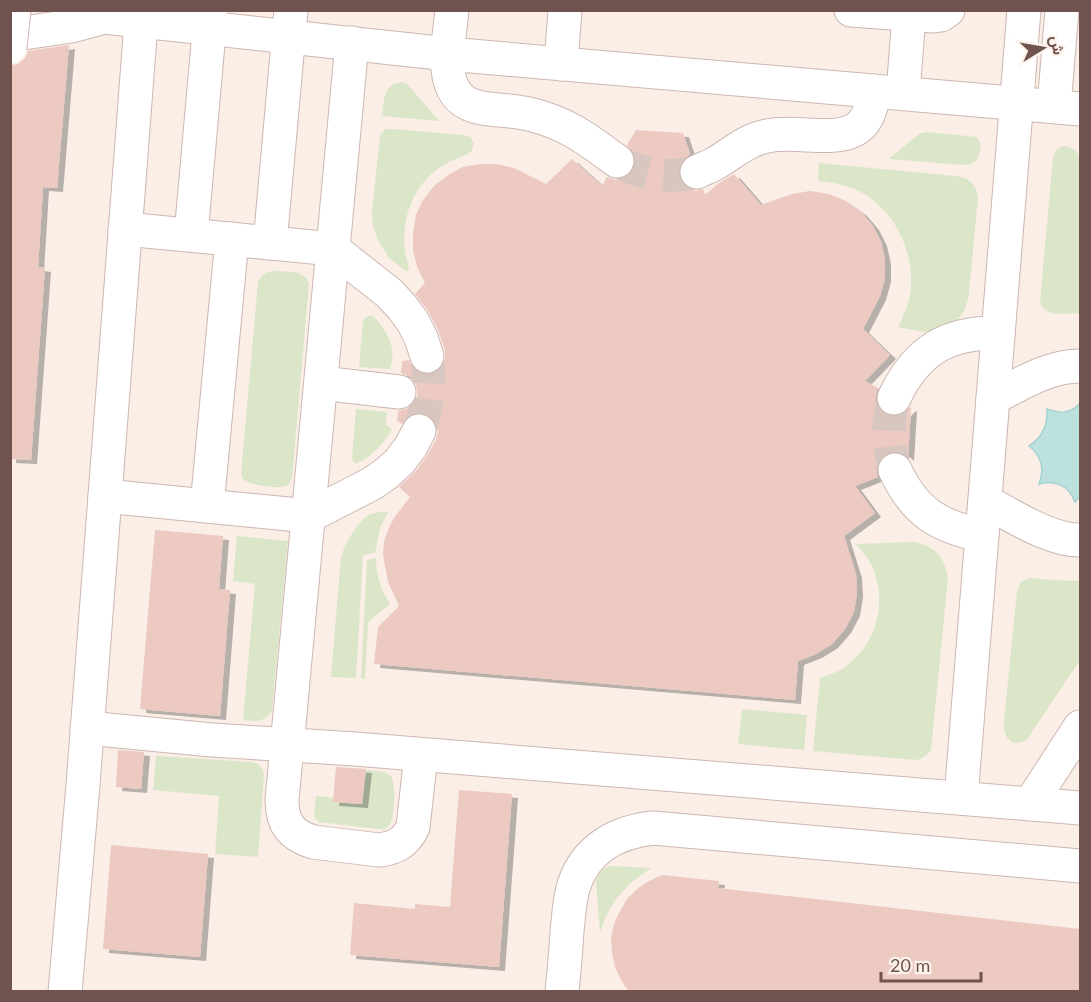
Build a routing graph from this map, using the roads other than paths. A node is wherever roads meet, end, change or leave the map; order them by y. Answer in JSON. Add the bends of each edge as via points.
{"nodes":[{"id":1,"x":14,"y":10,"type":"edge"},
{"id":2,"x":452,"y":10,"type":"edge"},
{"id":3,"x":565,"y":10,"type":"edge"},
{"id":4,"x":850,"y":10,"type":"edge"},
{"id":5,"x":948,"y":10,"type":"edge"},
{"id":6,"x":1024,"y":10,"type":"edge"},
{"id":7,"x":1062,"y":10,"type":"edge"},
{"id":8,"x":97,"y":14,"type":"edge"},
{"id":9,"x":909,"y":15,"type":"junction"},
{"id":10,"x":142,"y":16,"type":"edge"},
{"id":11,"x":211,"y":19,"type":"edge"},
{"id":12,"x":290,"y":24,"type":"edge"},
{"id":13,"x":10,"y":34,"type":"edge"},
{"id":14,"x":352,"y":43,"type":"junction"},
{"id":15,"x":10,"y":47,"type":"edge"},
{"id":16,"x":448,"y":54,"type":"junction"},
{"id":17,"x":561,"y":64,"type":"junction"},
{"id":18,"x":888,"y":92,"type":"junction"},
{"id":19,"x":1017,"y":103,"type":"junction"},
{"id":20,"x":1067,"y":107,"type":"edge"},
{"id":21,"x":617,"y":161,"type":"tunnel mouth"},
{"id":22,"x":697,"y":172,"type":"tunnel mouth"},
{"id":23,"x":125,"y":229,"type":"junction"},
{"id":24,"x":191,"y":235,"type":"junction"},
{"id":25,"x":232,"y":239,"type":"junction"},
{"id":26,"x":270,"y":243,"type":"junction"},
{"id":27,"x":333,"y":249,"type":"junction"},
{"id":28,"x":998,"y":333,"type":"junction"},
{"id":29,"x":427,"y":357,"type":"tunnel mouth"},
{"id":30,"x":1080,"y":366,"type":"edge"},
{"id":31,"x":321,"y":382,"type":"junction"},
{"id":32,"x":399,"y":392,"type":"dead end"},
{"id":33,"x":894,"y":398,"type":"tunnel mouth"},
{"id":34,"x":993,"y":398,"type":"junction"},
{"id":35,"x":419,"y":431,"type":"tunnel mouth"},
{"id":36,"x":894,"y":470,"type":"tunnel mouth"},
{"id":37,"x":105,"y":496,"type":"junction"},
{"id":38,"x":985,"y":501,"type":"junction"},
{"id":39,"x":207,"y":506,"type":"junction"},
{"id":40,"x":309,"y":516,"type":"junction"},
{"id":41,"x":982,"y":535,"type":"junction"},
{"id":42,"x":1080,"y":540,"type":"edge"},
{"id":43,"x":87,"y":728,"type":"junction"},
{"id":44,"x":1080,"y":728,"type":"edge"},
{"id":45,"x":287,"y":744,"type":"junction"},
{"id":46,"x":421,"y":755,"type":"junction"},
{"id":47,"x":961,"y":798,"type":"junction"},
{"id":48,"x":1030,"y":804,"type":"junction"},
{"id":49,"x":1080,"y":808,"type":"edge"},
{"id":50,"x":1080,"y":866,"type":"edge"},
{"id":51,"x":65,"y":992,"type":"edge"},
{"id":52,"x":562,"y":992,"type":"edge"}],
"edges":[{"from":1,"to":15,"type":"lane","bridge":true},
{"from":2,"to":16,"type":"lane"},
{"from":3,"to":17,"type":"lane"},
{"from":4,"to":9,"type":"lane"},
{"from":5,"to":9,"type":"lane","via":[[934,16]]},
{"from":6,"to":19,"type":"lane"},
{"from":7,"to":20,"type":"lane"},
{"from":8,"to":10,"type":"lane"},
{"from":8,"to":13,"type":"lane","via":[[71,26]]},
{"from":9,"to":18,"type":"lane"},
{"from":10,"to":11,"type":"lane"},
{"from":10,"to":23,"type":"lane"},
{"from":11,"to":12,"type":"lane"},
{"from":11,"to":24,"type":"lane"},
{"from":12,"to":14,"type":"lane"},
{"from":12,"to":26,"type":"lane"},
{"from":14,"to":16,"type":"lane"},
{"from":14,"to":27,"type":"lane"},
{"from":16,"to":17,"type":"lane"},
{"from":16,"to":21,"type":"lane","via":[[453,89],[470,104],[549,120],[576,132]]},
{"from":17,"to":18,"type":"lane"},
{"from":18,"to":19,"type":"lane"},
{"from":18,"to":22,"type":"lane","via":[[873,102],[865,121],[849,133],[829,137],[766,136]]},
{"from":19,"to":20,"type":"lane"},
{"from":19,"to":28,"type":"lane"},
{"from":23,"to":24,"type":"lane"},
{"from":23,"to":37,"type":"lane"},
{"from":24,"to":25,"type":"lane"},
{"from":25,"to":26,"type":"lane"},
{"from":25,"to":39,"type":"lane"},
{"from":26,"to":27,"type":"lane"},
{"from":27,"to":29,"type":"lane","via":[[402,307],[421,338]]},
{"from":27,"to":31,"type":"lane"},
{"from":28,"to":33,"type":"lane","via":[[961,336],[935,348],[914,366]]},
{"from":28,"to":34,"type":"lane"},
{"from":30,"to":34,"type":"lane","via":[[1041,373]]},
{"from":31,"to":32,"type":"lane"},
{"from":31,"to":40,"type":"lane"},
{"from":34,"to":38,"type":"lane"},
{"from":35,"to":40,"type":"lane","via":[[387,473]]},
{"from":36,"to":41,"type":"lane","via":[[903,488],[929,515],[945,525]]},
{"from":37,"to":39,"type":"lane"},
{"from":37,"to":43,"type":"lane"},
{"from":38,"to":41,"type":"lane"},
{"from":38,"to":42,"type":"lane","via":[[1060,538]]},
{"from":39,"to":40,"type":"lane"},
{"from":40,"to":45,"type":"lane"},
{"from":41,"to":47,"type":"lane"},
{"from":43,"to":45,"type":"lane"},
{"from":43,"to":51,"type":"lane"},
{"from":44,"to":48,"type":"lane"},
{"from":45,"to":46,"type":"lane"},
{"from":45,"to":46,"type":"lane","via":[[282,810],[289,828],[313,843],[379,850],[404,841],[413,827]]},
{"from":46,"to":47,"type":"lane"},
{"from":47,"to":48,"type":"lane"},
{"from":48,"to":49,"type":"lane"},
{"from":50,"to":52,"type":"lane","via":[[653,828],[636,830],[612,839],[592,854],[574,883]]}]}
